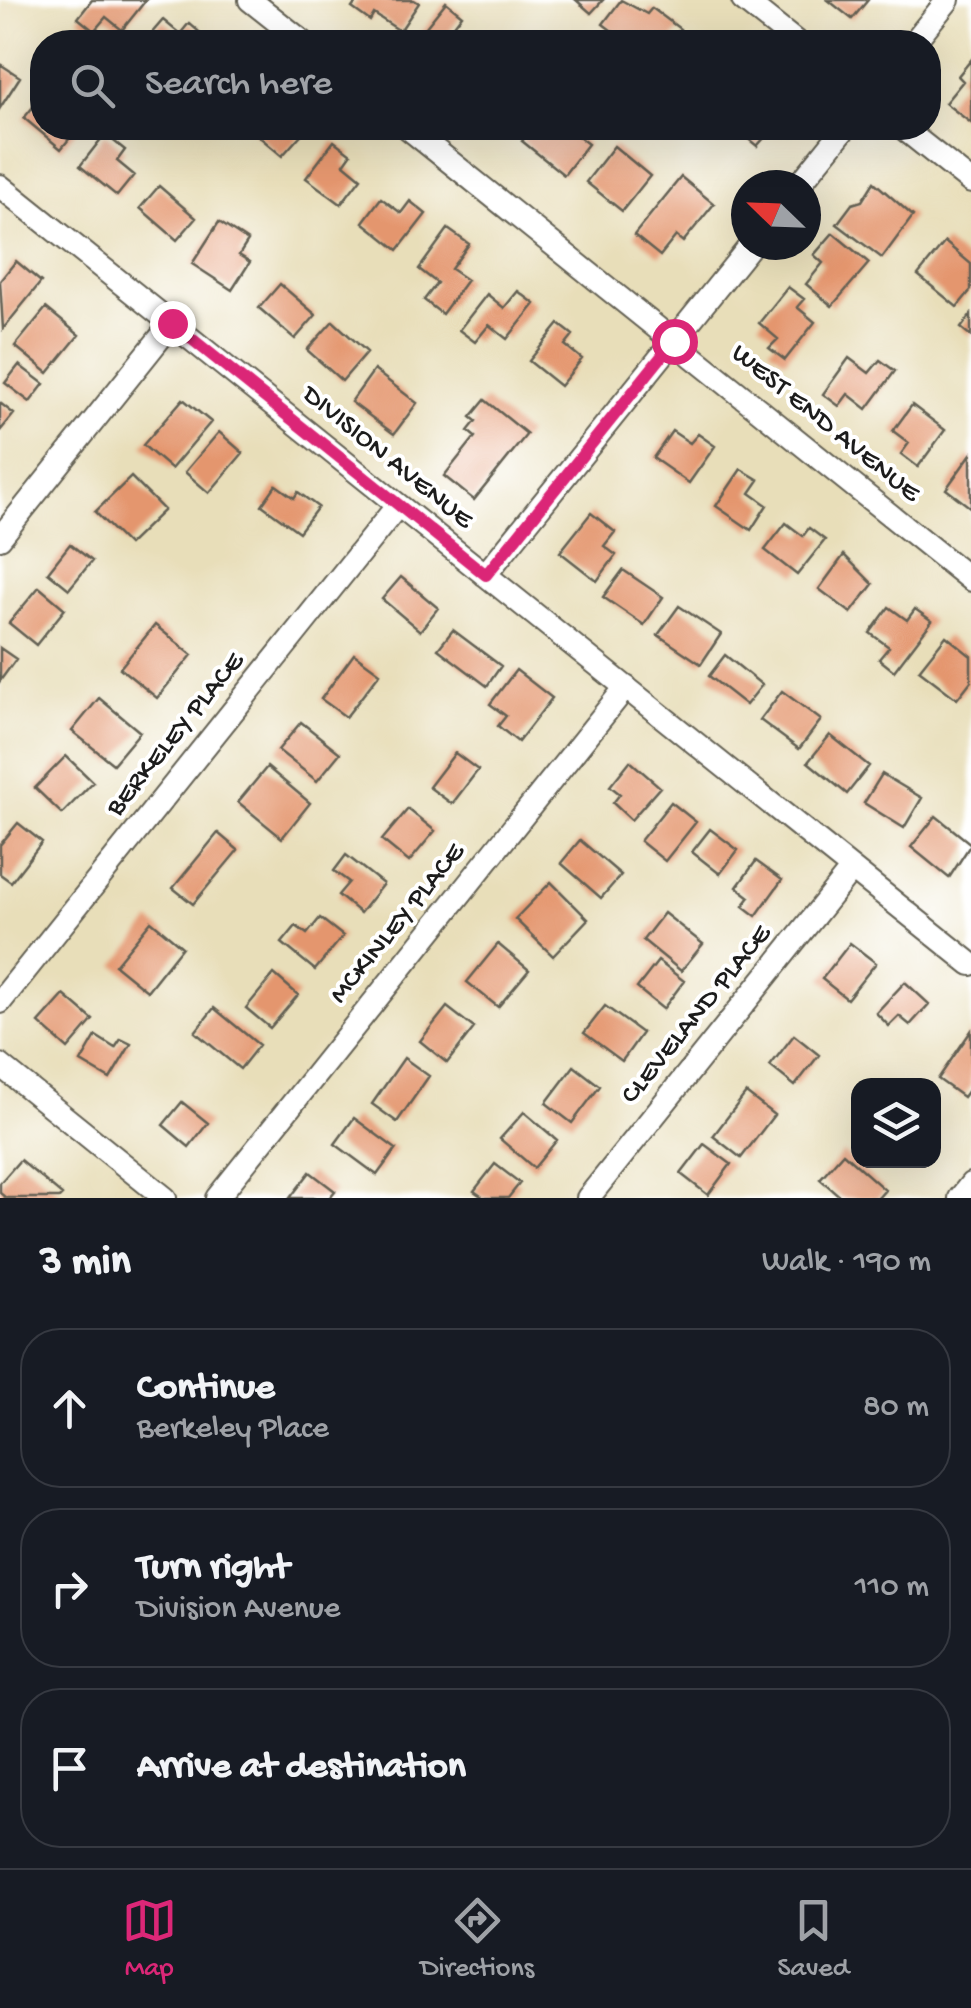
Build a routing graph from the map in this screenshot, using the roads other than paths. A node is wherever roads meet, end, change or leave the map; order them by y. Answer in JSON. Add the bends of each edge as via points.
{"nodes":[{"id":1,"x":250,"y":0,"type":"edge"},
{"id":2,"x":743,"y":0,"type":"edge"},
{"id":3,"x":948,"y":0,"type":"edge"},
{"id":4,"x":287,"y":30,"type":"edge"},
{"id":5,"x":781,"y":30,"type":"edge"},
{"id":6,"x":924,"y":30,"type":"edge"},
{"id":7,"x":423,"y":140,"type":"edge"},
{"id":8,"x":835,"y":140,"type":"edge"},
{"id":9,"x":917,"y":140,"type":"edge"},
{"id":10,"x":811,"y":170,"type":"edge"},
{"id":11,"x":971,"y":182,"type":"edge"},
{"id":12,"x":0,"y":186,"type":"edge"},
{"id":13,"x":739,"y":260,"type":"edge"},
{"id":14,"x":172,"y":323,"type":"junction"},
{"id":15,"x":674,"y":341,"type":"junction"},
{"id":16,"x":398,"y":505,"type":"junction"},
{"id":17,"x":0,"y":538,"type":"edge"},
{"id":18,"x":486,"y":575,"type":"junction"},
{"id":19,"x":971,"y":580,"type":"edge"},
{"id":20,"x":626,"y":687,"type":"junction"},
{"id":21,"x":852,"y":869,"type":"junction"},
{"id":22,"x":971,"y":964,"type":"edge"},
{"id":23,"x":0,"y":1002,"type":"edge"},
{"id":24,"x":0,"y":1065,"type":"edge"},
{"id":25,"x":971,"y":1184,"type":"edge"},
{"id":26,"x":165,"y":1198,"type":"edge"},
{"id":27,"x":217,"y":1198,"type":"edge"},
{"id":28,"x":588,"y":1198,"type":"edge"},
{"id":29,"x":960,"y":1198,"type":"edge"}],
"edges":[{"from":1,"to":4,"type":"street"},
{"from":2,"to":5,"type":"street"},
{"from":3,"to":6,"type":"street"},
{"from":7,"to":15,"type":"street","name":"WEST END AVENUE"},
{"from":8,"to":10,"type":"street"},
{"from":9,"to":11,"type":"street"},
{"from":12,"to":14,"type":"street","name":"DIVISION AVENUE"},
{"from":13,"to":15,"type":"street"},
{"from":14,"to":16,"type":"street","name":"DIVISION AVENUE"},
{"from":14,"to":17,"type":"street"},
{"from":15,"to":18,"type":"street"},
{"from":15,"to":19,"type":"street","name":"WEST END AVENUE"},
{"from":16,"to":18,"type":"street","name":"DIVISION AVENUE"},
{"from":16,"to":23,"type":"street","name":"BERKELEY PLACE"},
{"from":18,"to":20,"type":"street","name":"DIVISION AVENUE"},
{"from":20,"to":21,"type":"street","name":"DIVISION AVENUE"},
{"from":20,"to":27,"type":"street","name":"MCKINLEY PLACE"},
{"from":21,"to":22,"type":"street","name":"DIVISION AVENUE"},
{"from":21,"to":28,"type":"street","name":"CLEVELAND PLACE"},
{"from":24,"to":26,"type":"street"},
{"from":25,"to":29,"type":"street"}]}
